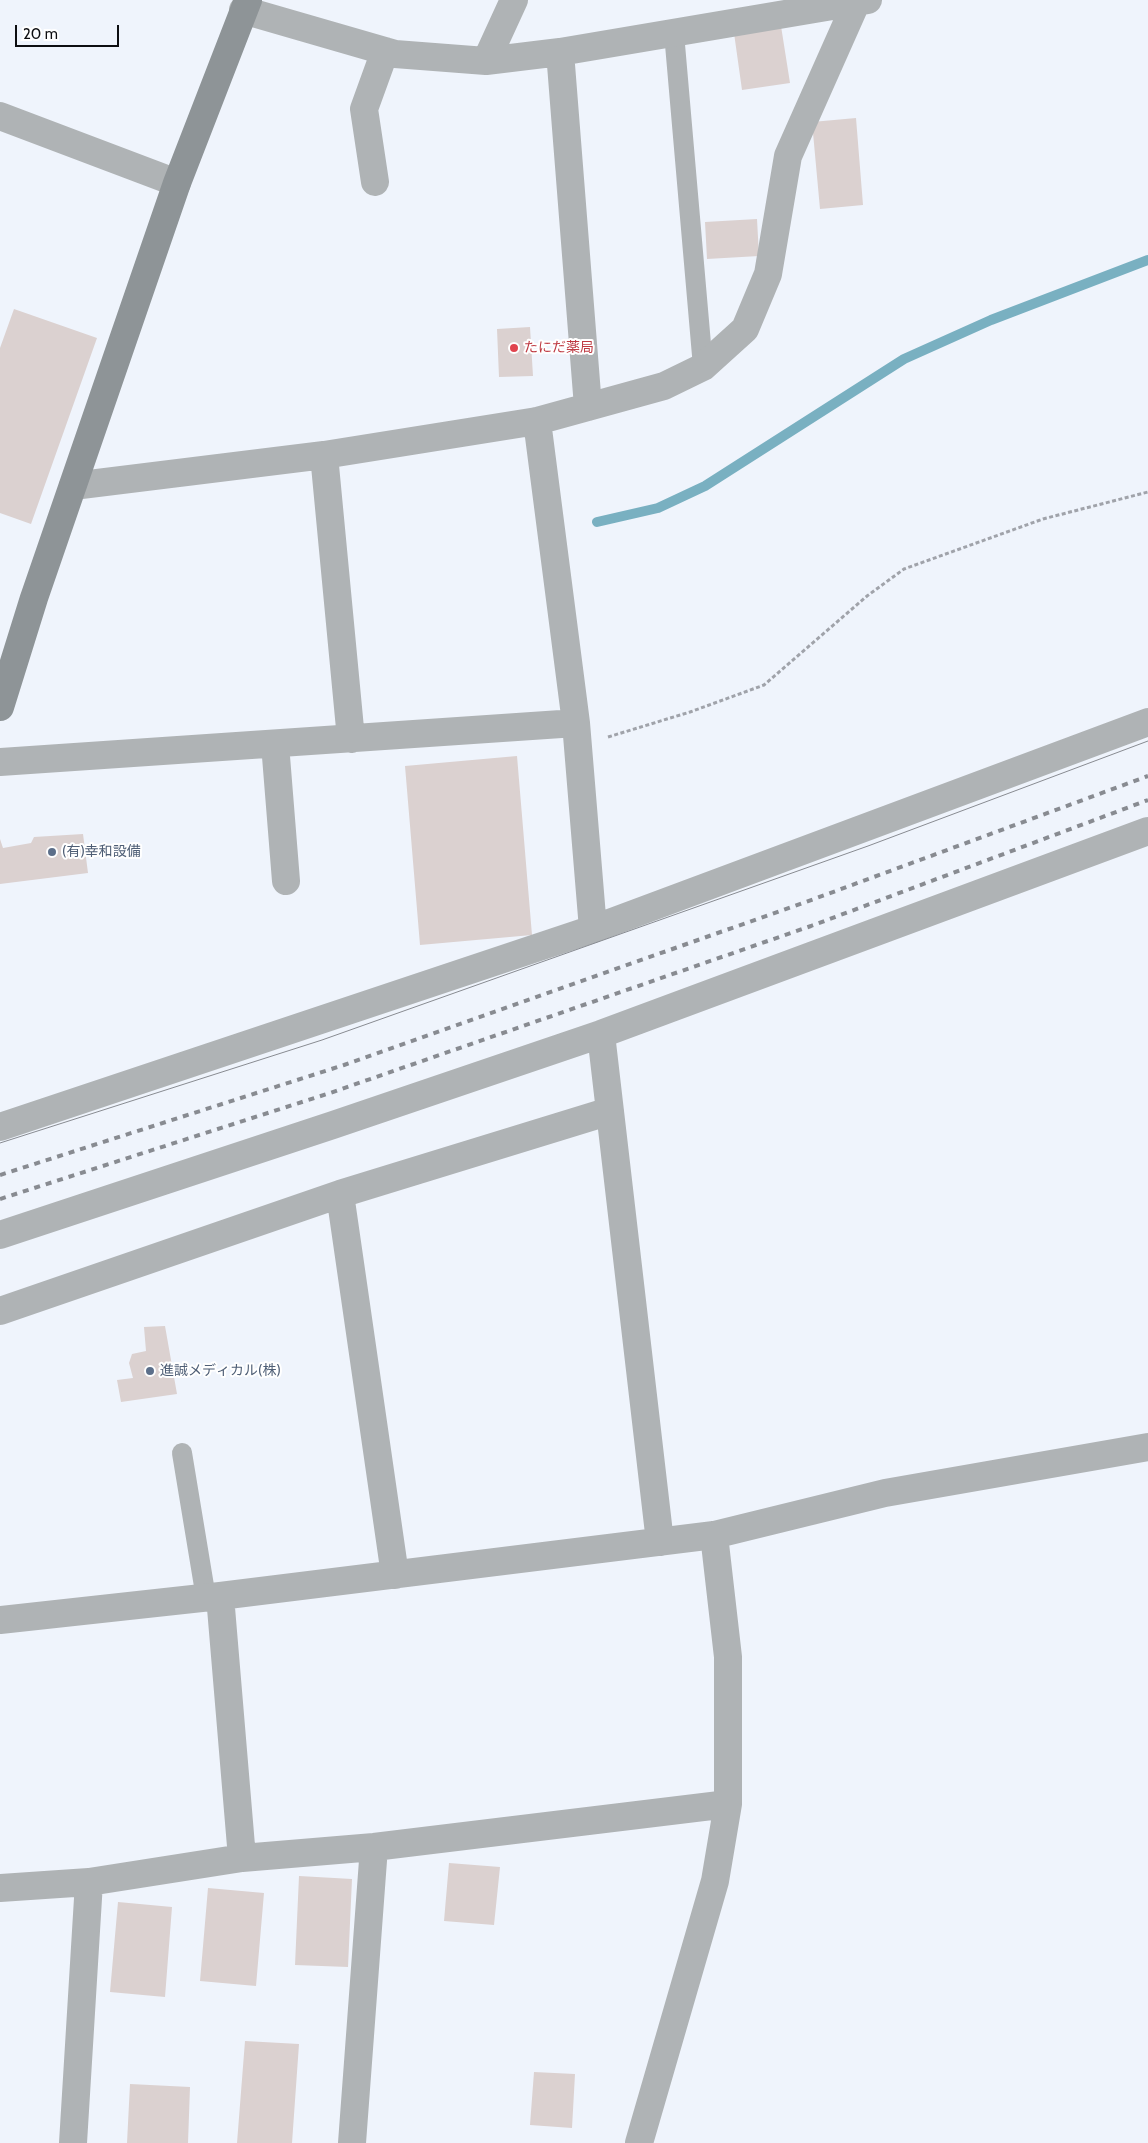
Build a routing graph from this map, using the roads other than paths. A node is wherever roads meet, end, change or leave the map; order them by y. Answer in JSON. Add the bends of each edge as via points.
{"nodes":[{"id":1,"x":514,"y":0,"type":"edge"},
{"id":2,"x":860,"y":1,"type":"edge"},
{"id":3,"x":245,"y":5,"type":"edge"},
{"id":4,"x":674,"y":33,"type":"junction"},
{"id":5,"x":385,"y":51,"type":"junction"},
{"id":6,"x":560,"y":52,"type":"junction"},
{"id":7,"x":486,"y":61,"type":"junction"},
{"id":8,"x":0,"y":116,"type":"edge"},
{"id":9,"x":375,"y":182,"type":"dead end"},
{"id":10,"x":177,"y":183,"type":"junction"},
{"id":11,"x":704,"y":367,"type":"junction"},
{"id":12,"x":588,"y":407,"type":"junction"},
{"id":13,"x":536,"y":421,"type":"junction"},
{"id":14,"x":324,"y":455,"type":"junction"},
{"id":15,"x":73,"y":486,"type":"junction"},
{"id":16,"x":0,"y":707,"type":"edge"},
{"id":17,"x":1148,"y":722,"type":"edge"},
{"id":18,"x":577,"y":734,"type":"junction"},
{"id":19,"x":351,"y":739,"type":"junction"},
{"id":20,"x":275,"y":744,"type":"junction"},
{"id":21,"x":0,"y":762,"type":"edge"},
{"id":22,"x":1148,"y":831,"type":"edge"},
{"id":23,"x":286,"y":881,"type":"dead end"},
{"id":24,"x":594,"y":929,"type":"junction"},
{"id":25,"x":601,"y":1034,"type":"junction"},
{"id":26,"x":610,"y":1111,"type":"junction"},
{"id":27,"x":0,"y":1127,"type":"edge"},
{"id":28,"x":340,"y":1194,"type":"junction"},
{"id":29,"x":0,"y":1235,"type":"edge"},
{"id":30,"x":0,"y":1311,"type":"edge"},
{"id":31,"x":1148,"y":1447,"type":"edge"},
{"id":32,"x":182,"y":1453,"type":"dead end"},
{"id":33,"x":714,"y":1535,"type":"junction"},
{"id":34,"x":660,"y":1542,"type":"junction"},
{"id":35,"x":395,"y":1575,"type":"junction"},
{"id":36,"x":213,"y":1597,"type":"junction"},
{"id":37,"x":0,"y":1620,"type":"edge"},
{"id":38,"x":728,"y":1804,"type":"junction"},
{"id":39,"x":374,"y":1847,"type":"junction"},
{"id":40,"x":242,"y":1858,"type":"junction"},
{"id":41,"x":89,"y":1882,"type":"junction"},
{"id":42,"x":0,"y":1888,"type":"edge"},
{"id":43,"x":74,"y":2143,"type":"edge"},
{"id":44,"x":352,"y":2143,"type":"edge"},
{"id":45,"x":639,"y":2143,"type":"edge"}],
"edges":[{"from":1,"to":7,"type":"street"},
{"from":2,"to":4,"type":"street"},
{"from":2,"to":11,"type":"street","via":[[788,156],[768,274],[745,329]]},
{"from":3,"to":5,"type":"street"},
{"from":3,"to":10,"type":"street"},
{"from":4,"to":6,"type":"street"},
{"from":4,"to":11,"type":"lane"},
{"from":5,"to":7,"type":"street"},
{"from":5,"to":9,"type":"street","via":[[364,109]]},
{"from":6,"to":7,"type":"street"},
{"from":6,"to":12,"type":"street"},
{"from":8,"to":10,"type":"street"},
{"from":10,"to":15,"type":"street"},
{"from":11,"to":12,"type":"street","via":[[664,386]]},
{"from":12,"to":13,"type":"street"},
{"from":13,"to":14,"type":"street"},
{"from":13,"to":18,"type":"street"},
{"from":14,"to":15,"type":"street"},
{"from":14,"to":19,"type":"street"},
{"from":15,"to":16,"type":"street"},
{"from":17,"to":24,"type":"street"},
{"from":18,"to":19,"type":"street"},
{"from":18,"to":24,"type":"street"},
{"from":19,"to":20,"type":"street"},
{"from":20,"to":21,"type":"street"},
{"from":20,"to":23,"type":"street"},
{"from":22,"to":25,"type":"street"},
{"from":24,"to":27,"type":"street"},
{"from":25,"to":26,"type":"street"},
{"from":25,"to":29,"type":"street"},
{"from":26,"to":28,"type":"street"},
{"from":26,"to":34,"type":"street"},
{"from":28,"to":30,"type":"street"},
{"from":28,"to":35,"type":"street"},
{"from":31,"to":33,"type":"street","via":[[885,1493]]},
{"from":32,"to":36,"type":"lane"},
{"from":33,"to":34,"type":"street"},
{"from":33,"to":38,"type":"street","via":[[728,1657]]},
{"from":34,"to":35,"type":"street"},
{"from":35,"to":36,"type":"street"},
{"from":36,"to":37,"type":"street"},
{"from":36,"to":40,"type":"street"},
{"from":38,"to":39,"type":"street"},
{"from":38,"to":45,"type":"street","via":[[715,1881]]},
{"from":39,"to":40,"type":"street"},
{"from":39,"to":44,"type":"street"},
{"from":40,"to":41,"type":"street"},
{"from":41,"to":42,"type":"street"},
{"from":41,"to":43,"type":"street"}]}
